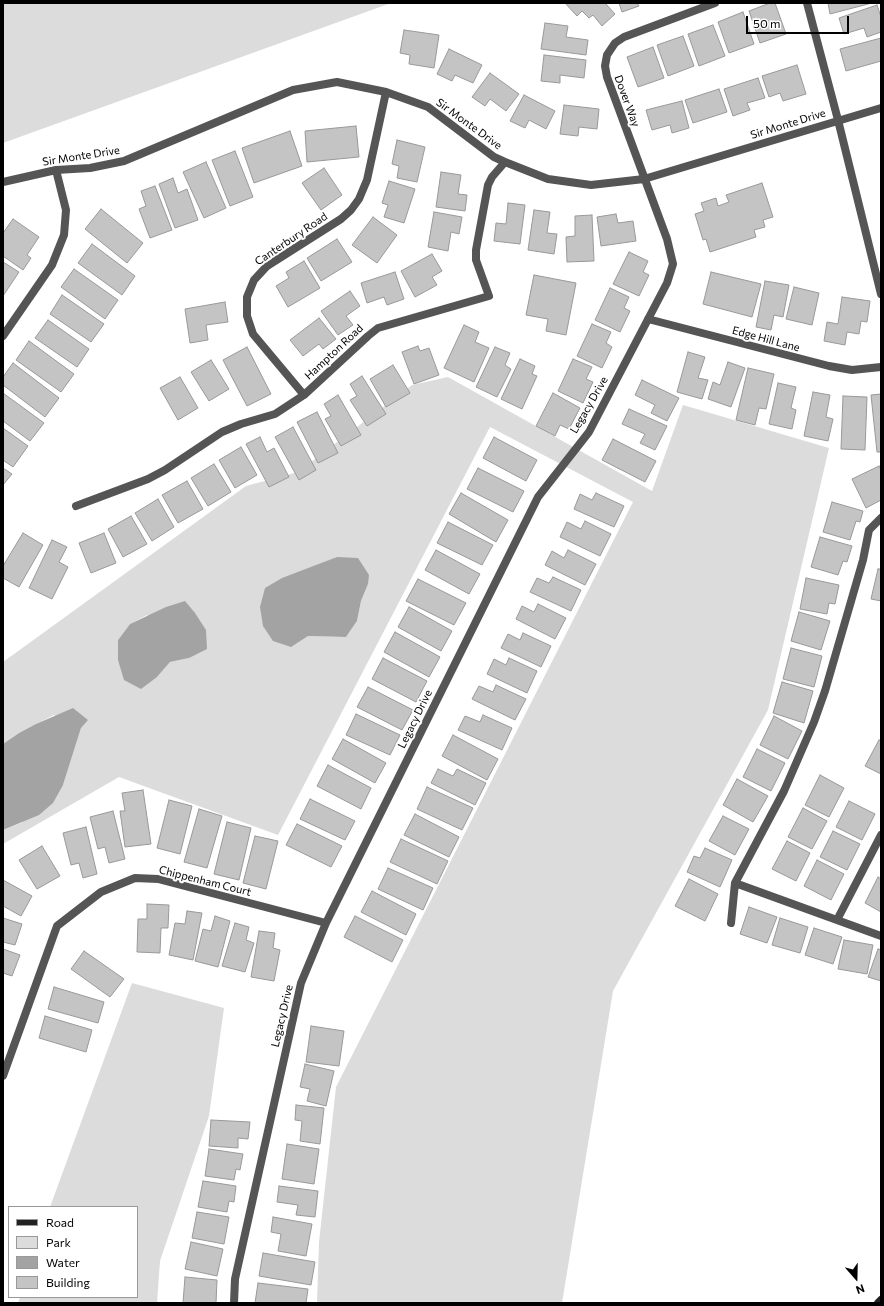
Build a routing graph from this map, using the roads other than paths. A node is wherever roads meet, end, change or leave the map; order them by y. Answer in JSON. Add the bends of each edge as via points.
{"nodes":[{"id":1,"x":715,"y":3,"type":"edge"},
{"id":2,"x":806,"y":3,"type":"edge"},
{"id":3,"x":386,"y":92,"type":"junction"},
{"id":4,"x":881,"y":108,"type":"edge"},
{"id":5,"x":838,"y":120,"type":"junction"},
{"id":6,"x":505,"y":162,"type":"junction"},
{"id":7,"x":56,"y":170,"type":"junction"},
{"id":8,"x":644,"y":179,"type":"junction"},
{"id":9,"x":3,"y":182,"type":"edge"},
{"id":10,"x":881,"y":294,"type":"edge"},
{"id":11,"x":648,"y":319,"type":"junction"},
{"id":12,"x":3,"y":336,"type":"edge"},
{"id":13,"x":881,"y":367,"type":"edge"},
{"id":14,"x":304,"y":395,"type":"junction"},
{"id":15,"x":76,"y":506,"type":"dead end"},
{"id":16,"x":881,"y":518,"type":"edge"},
{"id":17,"x":881,"y":835,"type":"edge"},
{"id":18,"x":735,"y":883,"type":"junction"},
{"id":19,"x":837,"y":920,"type":"junction"},
{"id":20,"x":326,"y":923,"type":"junction"},
{"id":21,"x":731,"y":924,"type":"dead end"},
{"id":22,"x":881,"y":936,"type":"edge"},
{"id":23,"x":3,"y":1076,"type":"edge"},
{"id":24,"x":881,"y":1300,"type":"edge"},
{"id":25,"x":234,"y":1303,"type":"edge"},
{"id":26,"x":878,"y":1303,"type":"edge"}],
"edges":[{"from":1,"to":8,"type":"street","name":"Dover Way","via":[[624,37],[615,43],[607,55],[607,77]]},
{"from":2,"to":5,"type":"street"},
{"from":3,"to":6,"type":"street","name":"Sir Monte Drive","via":[[428,107],[494,157]]},
{"from":3,"to":7,"type":"street","name":"Sir Monte Drive","via":[[337,82],[292,90],[124,161],[90,168]]},
{"from":3,"to":14,"type":"street","name":"Canterbury Road","via":[[366,180],[359,199],[341,219],[262,270],[254,280],[248,297],[247,316],[253,334]]},
{"from":4,"to":5,"type":"street","name":"Sir Monte Drive"},
{"from":5,"to":8,"type":"street","name":"Sir Monte Drive"},
{"from":5,"to":10,"type":"street"},
{"from":6,"to":8,"type":"street","name":"Sir Monte Drive","via":[[548,179],[591,185]]},
{"from":6,"to":14,"type":"street","name":"Hampton Road","via":[[488,185],[476,250],[476,260],[489,296],[378,328]]},
{"from":7,"to":9,"type":"street","name":"Sir Monte Drive"},
{"from":7,"to":12,"type":"street","via":[[66,210],[64,235],[52,265]]},
{"from":8,"to":11,"type":"street","name":"Legacy Drive","via":[[667,239],[673,264]]},
{"from":11,"to":13,"type":"street","name":"Edge Hill Lane","via":[[829,366],[852,370]]},
{"from":11,"to":20,"type":"street","name":"Legacy Drive","via":[[588,432],[538,497]]},
{"from":14,"to":15,"type":"street","name":"Hampton Road","via":[[275,414],[222,432],[152,477]]},
{"from":16,"to":18,"type":"street","via":[[868,530],[863,560],[814,722],[784,791]]},
{"from":17,"to":19,"type":"street"},
{"from":18,"to":19,"type":"street"},
{"from":18,"to":21,"type":"street"},
{"from":19,"to":22,"type":"street"},
{"from":20,"to":23,"type":"street","name":"Chippenham Court","via":[[158,879],[135,878],[101,892],[57,926]]},
{"from":20,"to":25,"type":"street","name":"Legacy Drive","via":[[300,983],[235,1279]]},
{"from":24,"to":26,"type":"street"}]}
